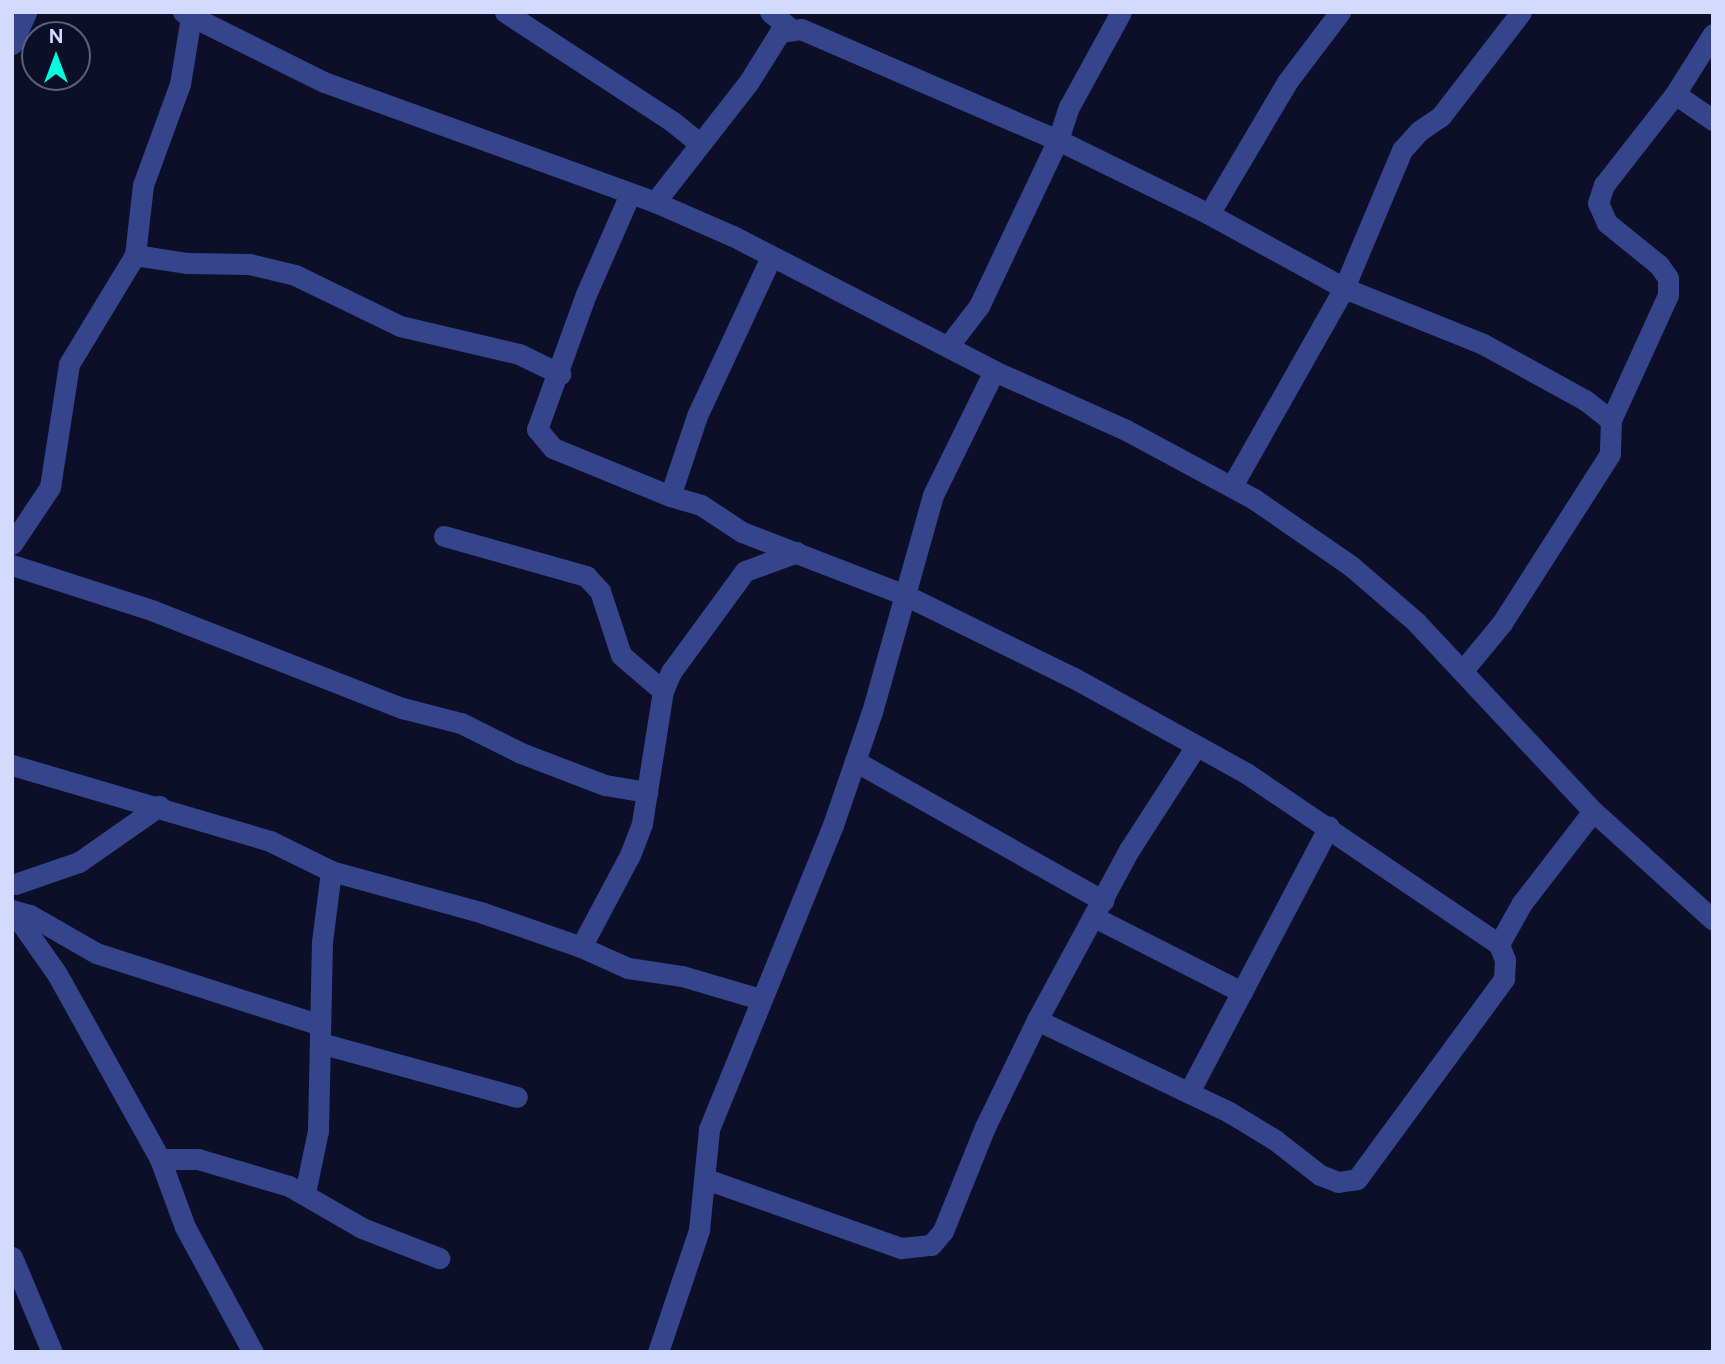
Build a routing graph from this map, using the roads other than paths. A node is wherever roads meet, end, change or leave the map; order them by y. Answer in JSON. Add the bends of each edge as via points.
{"nodes":[{"id":1,"x":26,"y":12,"type":"edge"},
{"id":2,"x":505,"y":12,"type":"edge"},
{"id":3,"x":770,"y":12,"type":"edge"},
{"id":4,"x":1121,"y":12,"type":"edge"},
{"id":5,"x":1339,"y":12,"type":"edge"},
{"id":6,"x":1521,"y":12,"type":"edge"},
{"id":7,"x":187,"y":15,"type":"edge"},
{"id":8,"x":791,"y":29,"type":"junction"},
{"id":9,"x":1713,"y":34,"type":"edge"},
{"id":10,"x":12,"y":44,"type":"edge"},
{"id":11,"x":1675,"y":94,"type":"junction"},
{"id":12,"x":1713,"y":120,"type":"edge"},
{"id":13,"x":1058,"y":140,"type":"junction"},
{"id":14,"x":699,"y":143,"type":"junction"},
{"id":15,"x":629,"y":194,"type":"junction"},
{"id":16,"x":655,"y":202,"type":"junction"},
{"id":17,"x":1209,"y":214,"type":"junction"},
{"id":18,"x":135,"y":255,"type":"junction"},
{"id":19,"x":771,"y":257,"type":"junction"},
{"id":20,"x":1344,"y":288,"type":"junction"},
{"id":21,"x":949,"y":345,"type":"junction"},
{"id":22,"x":994,"y":371,"type":"junction"},
{"id":23,"x":560,"y":374,"type":"junction"},
{"id":24,"x":1611,"y":420,"type":"junction"},
{"id":25,"x":1232,"y":486,"type":"junction"},
{"id":26,"x":670,"y":496,"type":"junction"},
{"id":27,"x":15,"y":531,"type":"edge"},
{"id":28,"x":743,"y":532,"type":"junction"},
{"id":29,"x":444,"y":536,"type":"dead end"},
{"id":30,"x":797,"y":552,"type":"junction"},
{"id":31,"x":12,"y":565,"type":"edge"},
{"id":32,"x":745,"y":571,"type":"junction"},
{"id":33,"x":905,"y":595,"type":"junction"},
{"id":34,"x":1464,"y":669,"type":"junction"},
{"id":35,"x":663,"y":691,"type":"junction"},
{"id":36,"x":1196,"y":746,"type":"junction"},
{"id":37,"x":855,"y":761,"type":"junction"},
{"id":38,"x":12,"y":765,"type":"edge"},
{"id":39,"x":647,"y":792,"type":"junction"},
{"id":40,"x":159,"y":806,"type":"junction"},
{"id":41,"x":1593,"y":811,"type":"junction"},
{"id":42,"x":1328,"y":827,"type":"junction"},
{"id":43,"x":331,"y":871,"type":"junction"},
{"id":44,"x":14,"y":881,"type":"edge"},
{"id":45,"x":1099,"y":909,"type":"junction"},
{"id":46,"x":18,"y":912,"type":"edge"},
{"id":47,"x":1713,"y":920,"type":"edge"},
{"id":48,"x":1499,"y":944,"type":"junction"},
{"id":49,"x":581,"y":947,"type":"junction"},
{"id":50,"x":1242,"y":992,"type":"junction"},
{"id":51,"x":760,"y":999,"type":"junction"},
{"id":52,"x":1037,"y":1020,"type":"junction"},
{"id":53,"x":320,"y":1034,"type":"junction"},
{"id":54,"x":1189,"y":1092,"type":"junction"},
{"id":55,"x":517,"y":1097,"type":"dead end"},
{"id":56,"x":160,"y":1159,"type":"junction"},
{"id":57,"x":706,"y":1180,"type":"junction"},
{"id":58,"x":305,"y":1193,"type":"junction"},
{"id":59,"x":12,"y":1257,"type":"edge"},
{"id":60,"x":439,"y":1258,"type":"dead end"},
{"id":61,"x":52,"y":1352,"type":"edge"},
{"id":62,"x":253,"y":1352,"type":"edge"},
{"id":63,"x":658,"y":1352,"type":"edge"}],
"edges":[{"from":1,"to":10,"type":"street"},
{"from":2,"to":14,"type":"street"},
{"from":3,"to":8,"type":"street"},
{"from":4,"to":13,"type":"street","via":[[1069,107]]},
{"from":5,"to":17,"type":"street","via":[[1286,82]]},
{"from":6,"to":20,"type":"street","via":[[1449,107],[1402,150]]},
{"from":7,"to":15,"type":"street","via":[[324,82]]},
{"from":7,"to":18,"type":"street","via":[[180,84],[143,185]]},
{"from":8,"to":13,"type":"street","via":[[811,32]]},
{"from":8,"to":14,"type":"street","via":[[780,32],[748,83]]},
{"from":9,"to":11,"type":"street"},
{"from":11,"to":12,"type":"street"},
{"from":11,"to":24,"type":"street","via":[[1604,185],[1598,203],[1607,223],[1659,265],[1668,278],[1668,295]]},
{"from":13,"to":17,"type":"street"},
{"from":13,"to":21,"type":"street","via":[[979,306]]},
{"from":14,"to":16,"type":"street"},
{"from":15,"to":16,"type":"street"},
{"from":15,"to":23,"type":"street","via":[[586,294]]},
{"from":16,"to":19,"type":"street"},
{"from":17,"to":20,"type":"street"},
{"from":18,"to":23,"type":"street","via":[[187,263],[249,264],[295,275],[400,326],[519,354]]},
{"from":18,"to":27,"type":"street","via":[[69,364],[50,487]]},
{"from":19,"to":21,"type":"street"},
{"from":19,"to":26,"type":"street","via":[[697,416]]},
{"from":20,"to":24,"type":"street","via":[[1483,344],[1585,400]]},
{"from":20,"to":25,"type":"street"},
{"from":21,"to":22,"type":"street"},
{"from":22,"to":25,"type":"street","via":[[1126,430]]},
{"from":22,"to":33,"type":"street","via":[[933,495]]},
{"from":23,"to":26,"type":"street","via":[[540,412],[537,429],[554,448]]},
{"from":24,"to":34,"type":"street","via":[[1610,454],[1502,623]]},
{"from":25,"to":34,"type":"street","via":[[1351,566]]},
{"from":26,"to":28,"type":"street","via":[[701,505]]},
{"from":28,"to":30,"type":"street"},
{"from":28,"to":32,"type":"street"},
{"from":29,"to":35,"type":"street","via":[[586,576],[600,591],[621,655]]},
{"from":30,"to":32,"type":"street"},
{"from":30,"to":33,"type":"street"},
{"from":31,"to":39,"type":"street","via":[[167,615],[402,708],[461,723],[521,753],[605,785]]},
{"from":32,"to":35,"type":"street","via":[[701,625]]},
{"from":33,"to":36,"type":"street","via":[[1073,678]]},
{"from":33,"to":37,"type":"street"},
{"from":34,"to":41,"type":"street"},
{"from":35,"to":39,"type":"street"},
{"from":36,"to":42,"type":"street"},
{"from":36,"to":45,"type":"street","via":[[1129,850]]},
{"from":37,"to":45,"type":"street"},
{"from":37,"to":51,"type":"street"},
{"from":38,"to":40,"type":"street"},
{"from":39,"to":49,"type":"street","via":[[630,855]]},
{"from":40,"to":43,"type":"street","via":[[270,841]]},
{"from":40,"to":44,"type":"street","via":[[79,862]]},
{"from":41,"to":47,"type":"street"},
{"from":41,"to":48,"type":"street","via":[[1522,903]]},
{"from":42,"to":48,"type":"street"},
{"from":42,"to":50,"type":"street"},
{"from":43,"to":49,"type":"street","via":[[483,913]]},
{"from":43,"to":53,"type":"street","via":[[324,914]]},
{"from":44,"to":46,"type":"street"},
{"from":45,"to":50,"type":"street"},
{"from":45,"to":52,"type":"street"},
{"from":46,"to":53,"type":"street","via":[[96,953]]},
{"from":46,"to":56,"type":"street"},
{"from":48,"to":54,"type":"street","via":[[1505,960],[1504,979],[1357,1179],[1338,1182],[1320,1175],[1275,1140]]},
{"from":49,"to":51,"type":"street","via":[[628,968],[682,976]]},
{"from":50,"to":54,"type":"street"},
{"from":51,"to":57,"type":"street","via":[[709,1129]]},
{"from":52,"to":54,"type":"street"},
{"from":52,"to":57,"type":"street","via":[[985,1127],[943,1231],[931,1245],[901,1248]]},
{"from":53,"to":55,"type":"street"},
{"from":53,"to":58,"type":"street","via":[[318,1132]]},
{"from":56,"to":58,"type":"street","via":[[198,1159]]},
{"from":56,"to":62,"type":"street","via":[[185,1227]]},
{"from":57,"to":63,"type":"street","via":[[699,1230]]},
{"from":58,"to":60,"type":"street","via":[[362,1228]]},
{"from":59,"to":61,"type":"street"}]}
